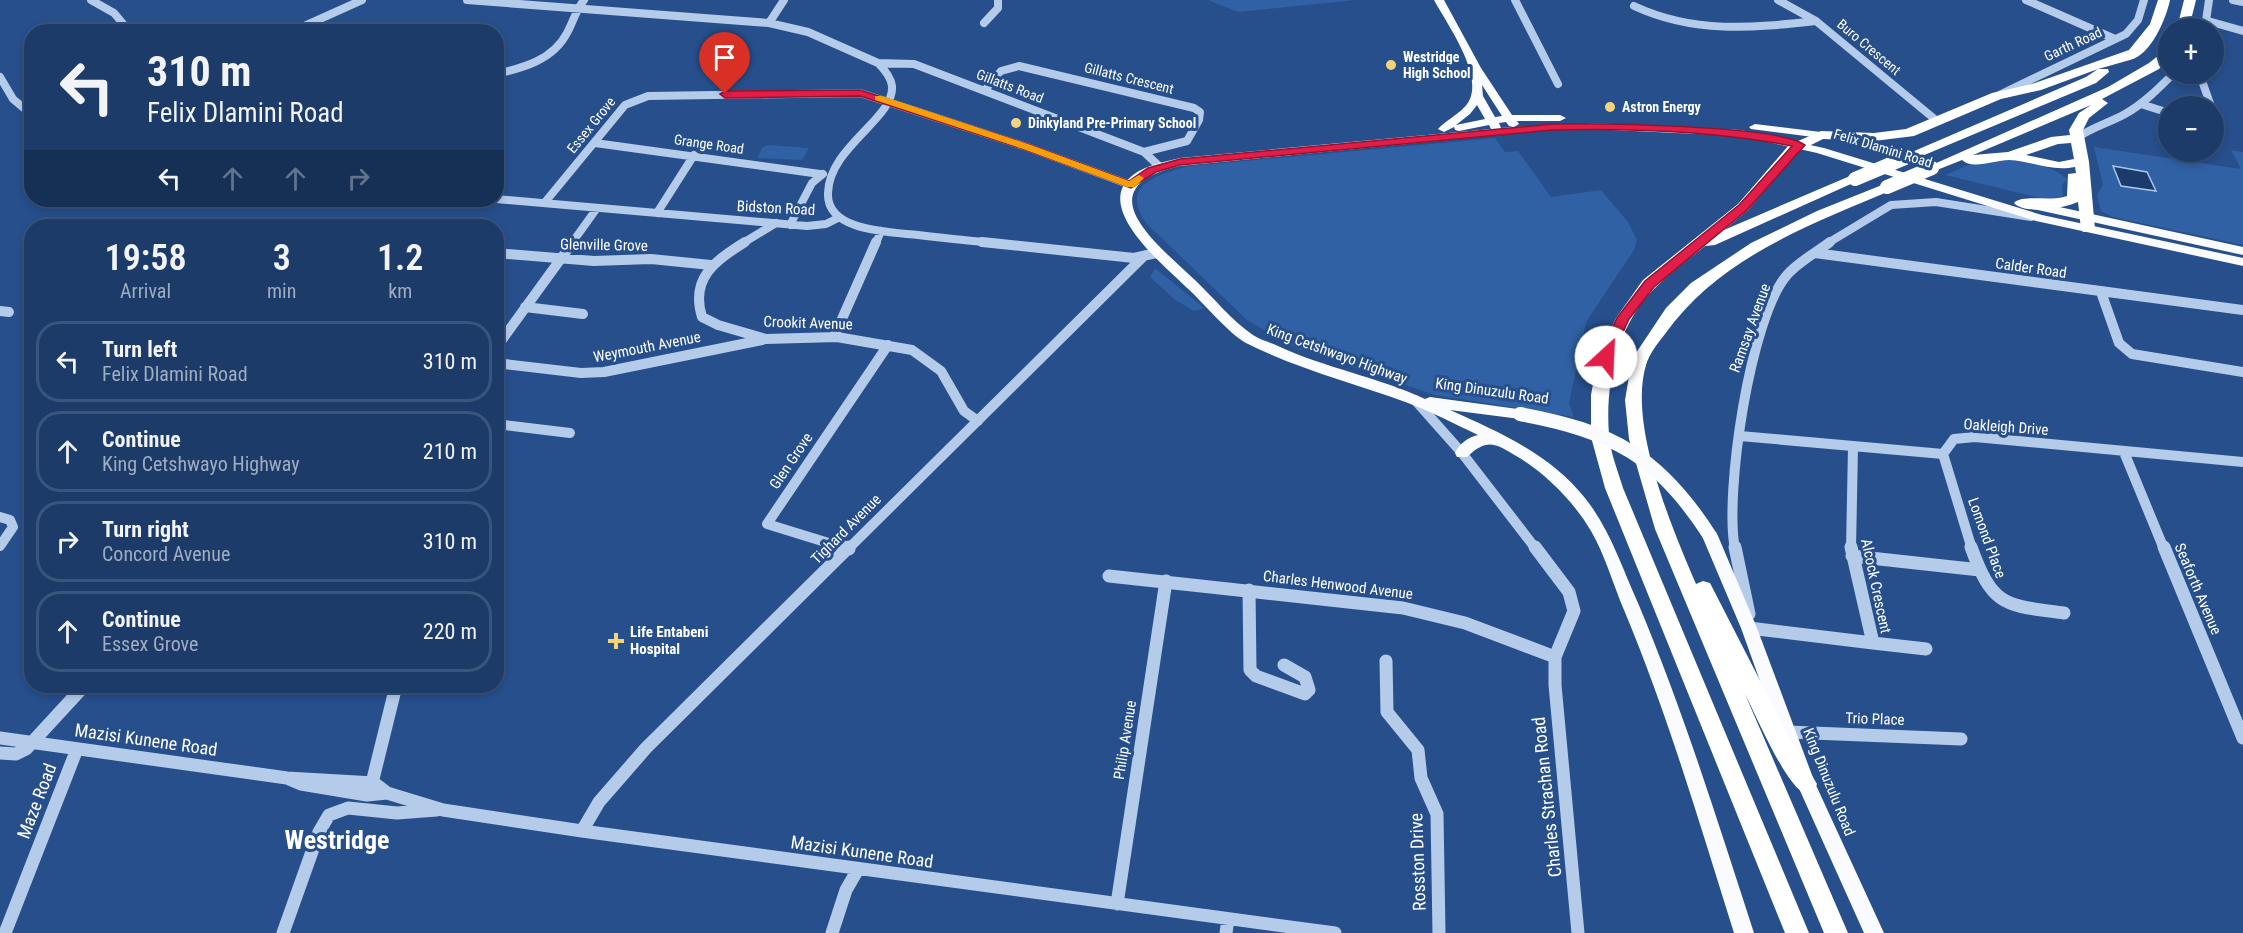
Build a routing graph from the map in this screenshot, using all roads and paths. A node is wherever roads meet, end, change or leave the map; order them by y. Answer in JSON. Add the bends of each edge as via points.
{"nodes":[{"id":1,"x":91,"y":0,"type":"edge"},
{"id":2,"x":362,"y":0,"type":"edge"},
{"id":3,"x":467,"y":0,"type":"edge"},
{"id":4,"x":584,"y":0,"type":"edge"},
{"id":5,"x":784,"y":0,"type":"edge"},
{"id":6,"x":998,"y":0,"type":"edge"},
{"id":7,"x":1439,"y":0,"type":"edge"},
{"id":8,"x":1515,"y":0,"type":"edge"},
{"id":9,"x":1778,"y":0,"type":"edge"},
{"id":10,"x":2026,"y":0,"type":"edge"},
{"id":11,"x":2144,"y":0,"type":"edge"},
{"id":12,"x":2164,"y":0,"type":"edge"},
{"id":13,"x":2190,"y":0,"type":"edge"},
{"id":14,"x":2209,"y":0,"type":"edge"},
{"id":15,"x":2233,"y":0,"type":"edge"},
{"id":16,"x":2243,"y":2,"type":"edge"},
{"id":17,"x":1634,"y":6,"type":"dead end"},
{"id":18,"x":576,"y":9,"type":"junction"},
{"id":19,"x":2186,"y":18,"type":"edge"},
{"id":20,"x":2207,"y":18,"type":"edge"},
{"id":21,"x":1816,"y":21,"type":"junction"},
{"id":22,"x":769,"y":23,"type":"junction"},
{"id":23,"x":984,"y":23,"type":"dead end"},
{"id":24,"x":123,"y":24,"type":"edge"},
{"id":25,"x":309,"y":24,"type":"edge"},
{"id":26,"x":2224,"y":28,"type":"edge"},
{"id":27,"x":2243,"y":31,"type":"edge"},
{"id":28,"x":2115,"y":39,"type":"junction"},
{"id":29,"x":2135,"y":52,"type":"junction"},
{"id":30,"x":2158,"y":62,"type":"edge"},
{"id":31,"x":878,"y":63,"type":"junction"},
{"id":32,"x":1476,"y":68,"type":"junction"},
{"id":33,"x":504,"y":72,"type":"edge"},
{"id":34,"x":0,"y":77,"type":"edge"},
{"id":35,"x":1558,"y":84,"type":"dead end"},
{"id":36,"x":2162,"y":84,"type":"edge"},
{"id":37,"x":985,"y":90,"type":"junction"},
{"id":38,"x":2113,"y":90,"type":"junction"},
{"id":39,"x":1477,"y":96,"type":"junction"},
{"id":40,"x":1997,"y":96,"type":"junction"},
{"id":41,"x":888,"y":102,"type":"junction"},
{"id":42,"x":2141,"y":104,"type":"junction"},
{"id":43,"x":2158,"y":109,"type":"edge"},
{"id":44,"x":24,"y":110,"type":"edge"},
{"id":45,"x":1509,"y":118,"type":"junction"},
{"id":46,"x":1491,"y":121,"type":"junction"},
{"id":47,"x":1937,"y":122,"type":"junction"},
{"id":48,"x":1749,"y":127,"type":"junction"},
{"id":49,"x":1517,"y":130,"type":"junction"},
{"id":50,"x":1499,"y":132,"type":"junction"},
{"id":51,"x":1437,"y":134,"type":"junction"},
{"id":52,"x":1821,"y":135,"type":"junction"},
{"id":53,"x":1416,"y":138,"type":"junction"},
{"id":54,"x":2077,"y":138,"type":"junction"},
{"id":55,"x":1803,"y":142,"type":"junction"},
{"id":56,"x":595,"y":143,"type":"junction"},
{"id":57,"x":1144,"y":152,"type":"junction"},
{"id":58,"x":694,"y":155,"type":"junction"},
{"id":59,"x":2008,"y":156,"type":"junction"},
{"id":60,"x":2082,"y":162,"type":"junction"},
{"id":61,"x":2059,"y":166,"type":"junction"},
{"id":62,"x":1160,"y":167,"type":"junction"},
{"id":63,"x":1936,"y":167,"type":"junction"},
{"id":64,"x":820,"y":174,"type":"junction"},
{"id":65,"x":832,"y":175,"type":"junction"},
{"id":66,"x":1131,"y":185,"type":"junction"},
{"id":67,"x":504,"y":198,"type":"edge"},
{"id":68,"x":2074,"y":198,"type":"junction"},
{"id":69,"x":546,"y":201,"type":"junction"},
{"id":70,"x":2021,"y":203,"type":"junction"},
{"id":71,"x":597,"y":208,"type":"junction"},
{"id":72,"x":657,"y":213,"type":"junction"},
{"id":73,"x":838,"y":218,"type":"junction"},
{"id":74,"x":2040,"y":218,"type":"junction"},
{"id":75,"x":2081,"y":221,"type":"junction"},
{"id":76,"x":776,"y":224,"type":"junction"},
{"id":77,"x":790,"y":225,"type":"junction"},
{"id":78,"x":881,"y":231,"type":"junction"},
{"id":79,"x":2243,"y":251,"type":"edge"},
{"id":80,"x":1156,"y":253,"type":"junction"},
{"id":81,"x":1686,"y":253,"type":"junction"},
{"id":82,"x":1815,"y":253,"type":"junction"},
{"id":83,"x":504,"y":254,"type":"edge"},
{"id":84,"x":1142,"y":258,"type":"junction"},
{"id":85,"x":560,"y":259,"type":"junction"},
{"id":86,"x":2243,"y":262,"type":"edge"},
{"id":87,"x":711,"y":265,"type":"junction"},
{"id":88,"x":2101,"y":292,"type":"junction"},
{"id":89,"x":525,"y":307,"type":"junction"},
{"id":90,"x":2243,"y":310,"type":"edge"},
{"id":91,"x":583,"y":314,"type":"dead end"},
{"id":92,"x":504,"y":337,"type":"edge"},
{"id":93,"x":834,"y":337,"type":"junction"},
{"id":94,"x":766,"y":339,"type":"junction"},
{"id":95,"x":888,"y":345,"type":"junction"},
{"id":96,"x":504,"y":364,"type":"edge"},
{"id":97,"x":2243,"y":372,"type":"edge"},
{"id":98,"x":1415,"y":400,"type":"junction"},
{"id":99,"x":978,"y":421,"type":"junction"},
{"id":100,"x":504,"y":425,"type":"edge"},
{"id":101,"x":570,"y":433,"type":"dead end"},
{"id":102,"x":1740,"y":436,"type":"junction"},
{"id":103,"x":1498,"y":438,"type":"junction"},
{"id":104,"x":1853,"y":447,"type":"junction"},
{"id":105,"x":2124,"y":452,"type":"junction"},
{"id":106,"x":1461,"y":453,"type":"junction"},
{"id":107,"x":1943,"y":454,"type":"junction"},
{"id":108,"x":2243,"y":462,"type":"edge"},
{"id":109,"x":0,"y":517,"type":"edge"},
{"id":110,"x":1662,"y":521,"type":"junction"},
{"id":111,"x":0,"y":546,"type":"edge"},
{"id":112,"x":849,"y":549,"type":"junction"},
{"id":113,"x":1852,"y":556,"type":"junction"},
{"id":114,"x":1980,"y":570,"type":"junction"},
{"id":115,"x":1109,"y":576,"type":"dead end"},
{"id":116,"x":1166,"y":581,"type":"junction"},
{"id":117,"x":1249,"y":590,"type":"junction"},
{"id":118,"x":2064,"y":613,"type":"dead end"},
{"id":119,"x":1752,"y":628,"type":"junction"},
{"id":120,"x":1873,"y":643,"type":"junction"},
{"id":121,"x":1926,"y":649,"type":"dead end"},
{"id":122,"x":1555,"y":657,"type":"junction"},
{"id":123,"x":1386,"y":661,"type":"dead end"},
{"id":124,"x":1284,"y":665,"type":"dead end"},
{"id":125,"x":78,"y":693,"type":"edge"},
{"id":126,"x":394,"y":693,"type":"edge"},
{"id":127,"x":1788,"y":732,"type":"junction"},
{"id":128,"x":0,"y":738,"type":"edge"},
{"id":129,"x":2243,"y":738,"type":"edge"},
{"id":130,"x":1961,"y":739,"type":"dead end"},
{"id":131,"x":33,"y":743,"type":"junction"},
{"id":132,"x":77,"y":749,"type":"junction"},
{"id":133,"x":0,"y":753,"type":"edge"},
{"id":134,"x":287,"y":778,"type":"junction"},
{"id":135,"x":374,"y":783,"type":"junction"},
{"id":136,"x":1806,"y":784,"type":"junction"},
{"id":137,"x":387,"y":793,"type":"junction"},
{"id":138,"x":367,"y":795,"type":"junction"},
{"id":139,"x":443,"y":810,"type":"junction"},
{"id":140,"x":582,"y":831,"type":"junction"},
{"id":141,"x":857,"y":871,"type":"junction"},
{"id":142,"x":1117,"y":904,"type":"junction"},
{"id":143,"x":1227,"y":926,"type":"edge"},
{"id":144,"x":1305,"y":931,"type":"edge"},
{"id":145,"x":5,"y":933,"type":"edge"},
{"id":146,"x":283,"y":933,"type":"edge"},
{"id":147,"x":832,"y":933,"type":"edge"},
{"id":148,"x":1335,"y":933,"type":"edge"},
{"id":149,"x":1439,"y":933,"type":"edge"},
{"id":150,"x":1578,"y":933,"type":"edge"},
{"id":151,"x":1744,"y":933,"type":"edge"},
{"id":152,"x":1797,"y":933,"type":"edge"},
{"id":153,"x":1836,"y":933,"type":"edge"},
{"id":154,"x":1874,"y":933,"type":"edge"}],
"edges":[{"from":1,"to":24,"type":"street","via":[[114,13]]},
{"from":2,"to":25,"type":"street"},
{"from":3,"to":18,"type":"street"},
{"from":4,"to":18,"type":"street"},
{"from":5,"to":22,"type":"street"},
{"from":6,"to":23,"type":"street","via":[[998,8]]},
{"from":7,"to":32,"type":"main road"},
{"from":8,"to":35,"type":"street"},
{"from":9,"to":21,"type":"street","name":"Buro Crescent"},
{"from":10,"to":28,"type":"street"},
{"from":11,"to":28,"type":"street","name":"Garth Road","via":[[2138,20],[2126,34]]},
{"from":12,"to":29,"type":"highway","via":[[2156,23]]},
{"from":13,"to":19,"type":"highway"},
{"from":14,"to":20,"type":"street"},
{"from":15,"to":16,"type":"street"},
{"from":17,"to":21,"type":"street","via":[[1656,17],[1715,29]]},
{"from":18,"to":22,"type":"street"},
{"from":18,"to":33,"type":"street","via":[[556,49],[535,62]]},
{"from":21,"to":47,"type":"street","name":"Buro Crescent"},
{"from":22,"to":31,"type":"street","via":[[808,33]]},
{"from":26,"to":27,"type":"street"},
{"from":28,"to":40,"type":"street","name":"Garth Road"},
{"from":29,"to":40,"type":"highway","via":[[2036,87]]},
{"from":29,"to":81,"type":"highway","bridge":true,"via":[[2091,80]]},
{"from":30,"to":38,"type":"highway"},
{"from":31,"to":37,"type":"street","name":"Gillatts Road","via":[[914,64]]},
{"from":31,"to":41,"type":"street","via":[[892,86]]},
{"from":32,"to":39,"type":"main road"},
{"from":32,"to":45,"type":"main road"},
{"from":34,"to":44,"type":"street","via":[[5,92]]},
{"from":36,"to":42,"type":"street"},
{"from":37,"to":57,"type":"street","name":"Gillatts Road"},
{"from":37,"to":57,"type":"street","name":"Gillatts Crescent","via":[[1001,71],[1019,66],[1200,112],[1187,141]]},
{"from":38,"to":54,"type":"highway","via":[[2079,122]]},
{"from":38,"to":63,"type":"highway"},
{"from":39,"to":46,"type":"main road"},
{"from":39,"to":51,"type":"main road","via":[[1461,117]]},
{"from":40,"to":47,"type":"highway"},
{"from":41,"to":56,"type":"street","name":"Essex Grove","via":[[841,92],[648,96],[627,103]]},
{"from":41,"to":65,"type":"street","via":[[844,152]]},
{"from":41,"to":66,"type":"street","name":"Essex Grove"},
{"from":42,"to":43,"type":"street"},
{"from":42,"to":54,"type":"street"},
{"from":45,"to":46,"type":"main road","name":"Felix Dlamini Road"},
{"from":45,"to":48,"type":"main road","name":"Felix Dlamini Road"},
{"from":45,"to":49,"type":"main road"},
{"from":46,"to":50,"type":"main road"},
{"from":46,"to":51,"type":"main road"},
{"from":47,"to":52,"type":"highway","via":[[1890,136]]},
{"from":48,"to":52,"type":"main road"},
{"from":48,"to":55,"type":"main road","name":"Felix Dlamini Road"},
{"from":49,"to":50,"type":"main road","name":"Felix Dlamini Road"},
{"from":49,"to":55,"type":"main road","name":"Felix Dlamini Road","via":[[1575,126],[1639,128],[1757,135]]},
{"from":50,"to":53,"type":"main road"},
{"from":51,"to":53,"type":"main road"},
{"from":52,"to":55,"type":"highway"},
{"from":53,"to":62,"type":"main road"},
{"from":54,"to":59,"type":"highway","via":[[2056,140]]},
{"from":54,"to":60,"type":"highway"},
{"from":55,"to":70,"type":"main road","name":"Felix Dlamini Road"},
{"from":55,"to":74,"type":"main road","name":"Felix Dlamini Road"},
{"from":55,"to":81,"type":"highway","via":[[1743,207]]},
{"from":56,"to":58,"type":"street","name":"Grange Road"},
{"from":56,"to":69,"type":"street","name":"Essex Grove"},
{"from":57,"to":62,"type":"street","name":"Gillatts Road"},
{"from":58,"to":64,"type":"street","name":"Grange Road"},
{"from":58,"to":72,"type":"street"},
{"from":59,"to":61,"type":"highway"},
{"from":59,"to":63,"type":"highway"},
{"from":60,"to":61,"type":"highway"},
{"from":60,"to":75,"type":"highway"},
{"from":61,"to":68,"type":"highway","via":[[2075,178]]},
{"from":62,"to":66,"type":"main road"},
{"from":63,"to":110,"type":"highway","bridge":true,"via":[[1791,229],[1733,261],[1688,296],[1659,327],[1637,364],[1633,401],[1640,450]]},
{"from":64,"to":65,"type":"street","name":"Grange Road"},
{"from":64,"to":77,"type":"street"},
{"from":65,"to":73,"type":"street","via":[[826,201]]},
{"from":66,"to":80,"type":"main road","name":"King Cetshwayo Highway","via":[[1125,197],[1127,212]]},
{"from":67,"to":69,"type":"street","name":"Bidston Road"},
{"from":68,"to":70,"type":"highway","via":[[2053,205]]},
{"from":68,"to":75,"type":"highway"},
{"from":69,"to":71,"type":"street","name":"Bidston Road"},
{"from":70,"to":75,"type":"main road","name":"Felix Dlamini Road"},
{"from":71,"to":72,"type":"street","name":"Bidston Road"},
{"from":71,"to":85,"type":"street"},
{"from":72,"to":76,"type":"street","name":"Bidston Road"},
{"from":73,"to":77,"type":"street","name":"Bidston Road","via":[[815,226]]},
{"from":73,"to":78,"type":"street","via":[[860,228]]},
{"from":74,"to":75,"type":"main road","name":"Felix Dlamini Road"},
{"from":74,"to":82,"type":"street","name":"Ramsay Avenue","via":[[1936,202],[1911,202],[1876,212]]},
{"from":75,"to":79,"type":"main road","name":"Felix Dlamini Road"},
{"from":75,"to":86,"type":"main road","name":"Felix Dlamini Road"},
{"from":76,"to":77,"type":"street","name":"Bidston Road"},
{"from":76,"to":87,"type":"street"},
{"from":78,"to":84,"type":"street"},
{"from":78,"to":93,"type":"street"},
{"from":80,"to":84,"type":"street"},
{"from":80,"to":98,"type":"main road","name":"King Cetshwayo Highway","via":[[1233,326],[1264,347]]},
{"from":81,"to":152,"type":"highway","via":[[1649,284],[1624,318],[1606,357],[1600,395],[1600,437],[1614,488]]},
{"from":82,"to":88,"type":"street","name":"Calder Road"},
{"from":82,"to":102,"type":"street","name":"Ramsay Avenue","via":[[1787,275],[1775,294],[1750,363]]},
{"from":83,"to":85,"type":"street","name":"Glenville Grove"},
{"from":84,"to":99,"type":"street","name":"Tighard Avenue"},
{"from":85,"to":87,"type":"street","name":"Glenville Grove","via":[[651,259]]},
{"from":85,"to":89,"type":"street"},
{"from":87,"to":94,"type":"street","name":"Crookit Avenue","via":[[700,286],[698,302],[702,317]]},
{"from":88,"to":90,"type":"street","name":"Calder Road"},
{"from":88,"to":97,"type":"street","via":[[2119,343],[2132,354]]},
{"from":89,"to":91,"type":"street"},
{"from":89,"to":92,"type":"street"},
{"from":93,"to":94,"type":"street","name":"Crookit Avenue"},
{"from":93,"to":95,"type":"street","name":"Crookit Avenue"},
{"from":94,"to":96,"type":"street","name":"Weymouth Avenue","via":[[596,373]]},
{"from":95,"to":99,"type":"street","name":"Crookit Avenue","via":[[912,350],[935,366],[948,380],[964,411]]},
{"from":95,"to":112,"type":"street","name":"Glen Grove","via":[[767,524]]},
{"from":98,"to":103,"type":"main road","name":"King Dinuzulu Road"},
{"from":98,"to":106,"type":"street","name":"King Cetshwayo Highway"},
{"from":98,"to":119,"type":"main road","name":"King Dinuzulu Road","bridge":true,"via":[[1555,420],[1594,431],[1636,453],[1684,496],[1710,536]]},
{"from":99,"to":112,"type":"street","name":"Tighard Avenue"},
{"from":100,"to":101,"type":"street"},
{"from":102,"to":104,"type":"street"},
{"from":102,"to":119,"type":"street","name":"Ramsay Avenue","via":[[1733,538]]},
{"from":103,"to":106,"type":"main road","via":[[1476,441]]},
{"from":103,"to":151,"type":"main road","name":"King Dinuzulu Road","via":[[1538,462],[1580,501],[1605,545],[1647,645]]},
{"from":104,"to":107,"type":"street"},
{"from":104,"to":113,"type":"street","name":"Alcock Crescent"},
{"from":105,"to":107,"type":"street","name":"Oakleigh Drive","via":[[1975,436],[1954,439]]},
{"from":105,"to":108,"type":"street","name":"Oakleigh Drive"},
{"from":105,"to":129,"type":"street","name":"Seaforth Avenue"},
{"from":106,"to":122,"type":"street","name":"King Cetshwayo Highway","via":[[1569,592],[1574,611]]},
{"from":107,"to":114,"type":"street","name":"Lomond Place"},
{"from":109,"to":111,"type":"street","via":[[10,520],[13,527]]},
{"from":110,"to":136,"type":"highway","via":[[1693,570],[1782,746]]},
{"from":110,"to":153,"type":"highway"},
{"from":112,"to":140,"type":"street","name":"Tighard Avenue","via":[[646,748],[599,802]]},
{"from":113,"to":114,"type":"street"},
{"from":113,"to":120,"type":"street","name":"Alcock Crescent"},
{"from":114,"to":118,"type":"street","name":"Lomond Place","via":[[1999,600]]},
{"from":115,"to":116,"type":"street","name":"Charles Henwood Avenue"},
{"from":116,"to":117,"type":"street","name":"Charles Henwood Avenue"},
{"from":116,"to":142,"type":"street","name":"Philip Avenue"},
{"from":117,"to":122,"type":"street","name":"Charles Henwood Avenue","via":[[1437,614]]},
{"from":117,"to":124,"type":"street","via":[[1250,670],[1256,676],[1305,694],[1309,690],[1307,680],[1296,668]]},
{"from":119,"to":120,"type":"street","name":"Alcock Crescent"},
{"from":119,"to":127,"type":"main road","name":"King Dinuzulu Road"},
{"from":120,"to":121,"type":"street"},
{"from":122,"to":150,"type":"street","name":"Charles Strachan Road","via":[[1556,710]]},
{"from":123,"to":149,"type":"street","name":"Rosston Drive","via":[[1387,712],[1418,750],[1420,778],[1437,814]]},
{"from":125,"to":131,"type":"street"},
{"from":126,"to":135,"type":"street"},
{"from":127,"to":130,"type":"street","name":"Trio Place"},
{"from":127,"to":136,"type":"main road","name":"King Dinuzulu Road"},
{"from":128,"to":131,"type":"street","name":"Mazisi Kunene Road"},
{"from":131,"to":132,"type":"street","name":"Mazisi Kunene Road"},
{"from":131,"to":133,"type":"street","via":[[16,754]]},
{"from":132,"to":134,"type":"street","name":"Mazisi Kunene Road"},
{"from":132,"to":145,"type":"street","name":"Maze Road"},
{"from":134,"to":135,"type":"street","name":"Mazisi Kunene Road"},
{"from":134,"to":138,"type":"street","name":"Mazisi Kunene Road"},
{"from":135,"to":137,"type":"street","name":"Mazisi Kunene Road"},
{"from":135,"to":138,"type":"street"},
{"from":136,"to":154,"type":"main road","name":"King Dinuzulu Road"},
{"from":137,"to":138,"type":"street","name":"Mazisi Kunene Road"},
{"from":137,"to":139,"type":"street","name":"Mazisi Kunene Road"},
{"from":139,"to":140,"type":"street","name":"Mazisi Kunene Road"},
{"from":139,"to":146,"type":"street","via":[[397,813],[348,808],[329,815],[319,832]]},
{"from":140,"to":141,"type":"street","name":"Mazisi Kunene Road"},
{"from":141,"to":142,"type":"street","name":"Mazisi Kunene Road"},
{"from":141,"to":147,"type":"street","via":[[846,890]]},
{"from":142,"to":143,"type":"street","name":"Mazisi Kunene Road"},
{"from":143,"to":144,"type":"street","name":"Mazisi Kunene Road"},
{"from":144,"to":148,"type":"street","name":"Mazisi Kunene Road"}]}
